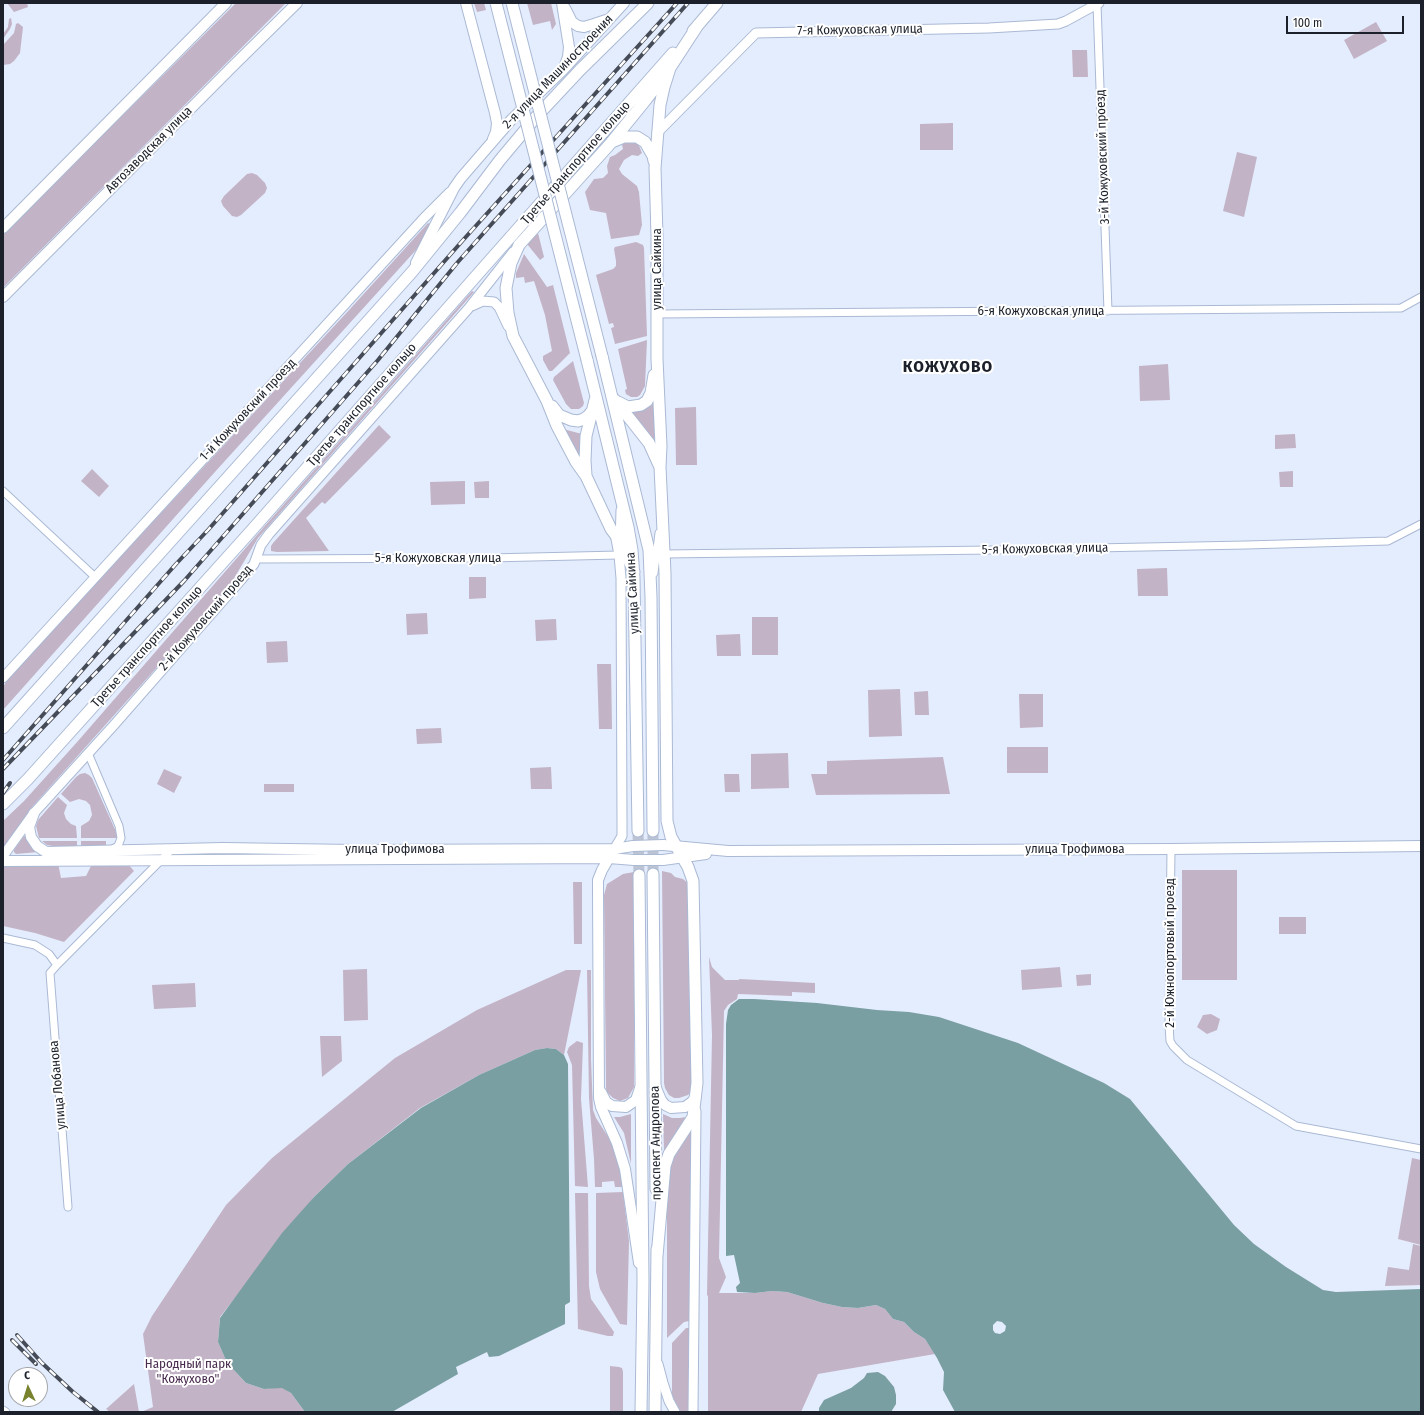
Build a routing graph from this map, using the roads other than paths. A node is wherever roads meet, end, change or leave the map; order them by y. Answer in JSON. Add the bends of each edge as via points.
{"nodes":[{"id":1,"x":226,"y":3,"type":"edge"},
{"id":2,"x":297,"y":3,"type":"edge"},
{"id":3,"x":466,"y":3,"type":"edge"},
{"id":4,"x":496,"y":3,"type":"edge"},
{"id":5,"x":512,"y":3,"type":"edge"},
{"id":6,"x":562,"y":3,"type":"edge"},
{"id":7,"x":624,"y":3,"type":"edge"},
{"id":8,"x":648,"y":3,"type":"edge"},
{"id":9,"x":717,"y":3,"type":"edge"},
{"id":10,"x":1098,"y":3,"type":"edge"},
{"id":11,"x":610,"y":18,"type":"junction"},
{"id":12,"x":698,"y":25,"type":"junction"},
{"id":13,"x":670,"y":68,"type":"junction"},
{"id":14,"x":563,"y":70,"type":"junction"},
{"id":15,"x":495,"y":113,"type":"junction"},
{"id":16,"x":512,"y":119,"type":"junction"},
{"id":17,"x":657,"y":133,"type":"junction"},
{"id":18,"x":492,"y":141,"type":"junction"},
{"id":19,"x":610,"y":144,"type":"junction"},
{"id":20,"x":655,"y":168,"type":"junction"},
{"id":21,"x":454,"y":188,"type":"junction"},
{"id":22,"x":3,"y":228,"type":"edge"},
{"id":23,"x":519,"y":245,"type":"junction"},
{"id":24,"x":412,"y":272,"type":"junction"},
{"id":25,"x":1421,"y":297,"type":"edge"},
{"id":26,"x":3,"y":298,"type":"edge"},
{"id":27,"x":468,"y":309,"type":"junction"},
{"id":28,"x":1108,"y":311,"type":"junction"},
{"id":29,"x":657,"y":314,"type":"junction"},
{"id":30,"x":513,"y":336,"type":"junction"},
{"id":31,"x":657,"y":359,"type":"junction"},
{"id":32,"x":594,"y":389,"type":"junction"},
{"id":33,"x":613,"y":397,"type":"junction"},
{"id":34,"x":547,"y":401,"type":"junction"},
{"id":35,"x":593,"y":409,"type":"junction"},
{"id":36,"x":660,"y":467,"type":"junction"},
{"id":37,"x":586,"y":476,"type":"junction"},
{"id":38,"x":3,"y":491,"type":"edge"},
{"id":39,"x":620,"y":498,"type":"junction"},
{"id":40,"x":662,"y":516,"type":"junction"},
{"id":41,"x":1421,"y":524,"type":"edge"},
{"id":42,"x":611,"y":529,"type":"junction"},
{"id":43,"x":620,"y":541,"type":"junction"},
{"id":44,"x":664,"y":554,"type":"junction"},
{"id":45,"x":619,"y":555,"type":"junction"},
{"id":46,"x":257,"y":559,"type":"junction"},
{"id":47,"x":634,"y":572,"type":"junction"},
{"id":48,"x":94,"y":576,"type":"junction"},
{"id":49,"x":651,"y":597,"type":"junction"},
{"id":50,"x":3,"y":678,"type":"edge"},
{"id":51,"x":3,"y":728,"type":"edge"},
{"id":52,"x":88,"y":753,"type":"junction"},
{"id":53,"x":3,"y":804,"type":"edge"},
{"id":54,"x":34,"y":813,"type":"junction"},
{"id":55,"x":638,"y":831,"type":"tunnel mouth"},
{"id":56,"x":653,"y":831,"type":"tunnel mouth"},
{"id":57,"x":1421,"y":846,"type":"edge"},
{"id":58,"x":172,"y":849,"type":"junction"},
{"id":59,"x":614,"y":849,"type":"junction"},
{"id":60,"x":1171,"y":849,"type":"junction"},
{"id":61,"x":110,"y":850,"type":"junction"},
{"id":62,"x":680,"y":852,"type":"junction"},
{"id":63,"x":3,"y":856,"type":"edge"},
{"id":64,"x":609,"y":858,"type":"junction"},
{"id":65,"x":161,"y":860,"type":"junction"},
{"id":66,"x":3,"y":861,"type":"edge"},
{"id":67,"x":653,"y":874,"type":"tunnel mouth"},
{"id":68,"x":639,"y":875,"type":"tunnel mouth"},
{"id":69,"x":3,"y":938,"type":"edge"},
{"id":70,"x":57,"y":965,"type":"junction"},
{"id":71,"x":598,"y":1080,"type":"junction"},
{"id":72,"x":641,"y":1084,"type":"junction"},
{"id":73,"x":655,"y":1084,"type":"junction"},
{"id":74,"x":696,"y":1096,"type":"junction"},
{"id":75,"x":1421,"y":1149,"type":"edge"},
{"id":76,"x":68,"y":1207,"type":"dead end"},
{"id":77,"x":657,"y":1256,"type":"junction"},
{"id":78,"x":642,"y":1282,"type":"junction"},
{"id":79,"x":656,"y":1353,"type":"junction"},
{"id":80,"x":3,"y":1410,"type":"edge"},
{"id":81,"x":6,"y":1412,"type":"edge"},
{"id":82,"x":641,"y":1412,"type":"edge"},
{"id":83,"x":655,"y":1412,"type":"edge"},
{"id":84,"x":675,"y":1412,"type":"edge"},
{"id":85,"x":693,"y":1412,"type":"edge"}],
"edges":[{"from":1,"to":22,"type":"main road"},
{"from":2,"to":26,"type":"main road","name":"Автозаводская улица"},
{"from":3,"to":15,"type":"main road"},
{"from":4,"to":32,"type":"main road","name":"улица Сайкина","bridge":true},
{"from":5,"to":33,"type":"main road","name":"улица Сайкина","bridge":true},
{"from":6,"to":11,"type":"main road","via":[[572,22],[578,26],[584,27]]},
{"from":6,"to":14,"type":"main road","via":[[569,47]]},
{"from":7,"to":11,"type":"main road","name":"2-я улица Машиностроения"},
{"from":8,"to":24,"type":"main road","via":[[536,117]]},
{"from":9,"to":12,"type":"main road","name":"Третье транспортное кольцо"},
{"from":10,"to":17,"type":"street","name":"7-я Кожуховская улица","via":[[1058,24],[989,28],[756,32]]},
{"from":10,"to":28,"type":"street","name":"3-й Кожуховский проезд"},
{"from":11,"to":14,"type":"main road","name":"2-я улица Машиностроения"},
{"from":12,"to":13,"type":"main road"},
{"from":12,"to":53,"type":"main road","name":"Третье транспортное кольцо","via":[[251,531]]},
{"from":13,"to":17,"type":"main road","name":"улица Сайкина","via":[[660,105]]},
{"from":13,"to":19,"type":"main road","name":"2-й Кожуховский проезд"},
{"from":14,"to":16,"type":"main road","name":"2-я улица Машиностроения"},
{"from":15,"to":16,"type":"main road","via":[[499,118]]},
{"from":15,"to":18,"type":"main road","via":[[496,128]]},
{"from":16,"to":18,"type":"main road","name":"2-я улица Машиностроения"},
{"from":17,"to":20,"type":"main road","name":"улица Сайкина"},
{"from":18,"to":21,"type":"main road","name":"1-й Кожуховский проезд"},
{"from":19,"to":20,"type":"main road","via":[[624,137],[642,139],[650,148]]},
{"from":19,"to":23,"type":"main road","name":"2-й Кожуховский проезд"},
{"from":20,"to":29,"type":"main road","name":"улица Сайкина"},
{"from":21,"to":24,"type":"main road"},
{"from":21,"to":48,"type":"street","name":"1-й Кожуховский проезд"},
{"from":23,"to":27,"type":"street","name":"2-й Кожуховский проезд"},
{"from":23,"to":30,"type":"main road","via":[[511,263],[506,288]]},
{"from":24,"to":51,"type":"main road"},
{"from":25,"to":28,"type":"street","name":"6-я Кожуховская улица","via":[[1401,308]]},
{"from":27,"to":30,"type":"street","via":[[483,301],[494,302]]},
{"from":27,"to":46,"type":"street","name":"2-й Кожуховский проезд","via":[[269,534],[261,545]]},
{"from":28,"to":29,"type":"street","name":"6-я Кожуховская улица"},
{"from":29,"to":31,"type":"main road","name":"улица Сайкина"},
{"from":30,"to":34,"type":"main road"},
{"from":31,"to":33,"type":"main road","via":[[651,393],[647,401],[641,405],[628,407]]},
{"from":31,"to":36,"type":"main road","name":"улица Сайкина"},
{"from":32,"to":35,"type":"main road"},
{"from":32,"to":39,"type":"main road","name":"улица Сайкина"},
{"from":33,"to":36,"type":"main road","via":[[649,443]]},
{"from":33,"to":49,"type":"main road","name":"улица Сайкина","via":[[646,536]]},
{"from":34,"to":35,"type":"main road","via":[[559,415],[571,420],[584,419]]},
{"from":34,"to":37,"type":"main road","via":[[557,426]]},
{"from":35,"to":37,"type":"main road","via":[[586,436]]},
{"from":36,"to":40,"type":"main road","name":"улица Сайкина"},
{"from":37,"to":42,"type":"main road"},
{"from":38,"to":48,"type":"street"},
{"from":39,"to":43,"type":"street"},
{"from":39,"to":47,"type":"main road","name":"улица Сайкина","via":[[628,527]]},
{"from":40,"to":44,"type":"main road"},
{"from":40,"to":49,"type":"street","name":"улица Сайкина"},
{"from":41,"to":44,"type":"street","name":"5-я Кожуховская улица","via":[[1388,541],[1001,550]]},
{"from":42,"to":43,"type":"main road"},
{"from":42,"to":45,"type":"street"},
{"from":43,"to":45,"type":"street"},
{"from":43,"to":47,"type":"main road"},
{"from":44,"to":62,"type":"main road","via":[[667,821],[671,837]]},
{"from":45,"to":46,"type":"street","name":"5-я Кожуховская улица"},
{"from":45,"to":59,"type":"street","via":[[622,836]]},
{"from":46,"to":52,"type":"street","name":"2-й Кожуховский проезд"},
{"from":47,"to":55,"type":"main road","name":"улица Сайкина"},
{"from":48,"to":50,"type":"street","name":"1-й Кожуховский проезд"},
{"from":49,"to":56,"type":"main road","name":"улица Сайкина"},
{"from":52,"to":54,"type":"street","name":"2-й Кожуховский проезд"},
{"from":52,"to":61,"type":"street","via":[[119,826],[121,838],[118,846]]},
{"from":54,"to":61,"type":"main road","name":"улица Трофимова","via":[[29,826],[31,838],[46,852]]},
{"from":54,"to":63,"type":"street","name":"2-й Кожуховский проезд"},
{"from":57,"to":60,"type":"main road","name":"улица Трофимова"},
{"from":58,"to":59,"type":"main road","name":"улица Трофимова"},
{"from":58,"to":61,"type":"main road","name":"улица Трофимова"},
{"from":58,"to":65,"type":"street"},
{"from":59,"to":62,"type":"main road","name":"улица Трофимова","bridge":true,"via":[[664,845]]},
{"from":59,"to":64,"type":"street"},
{"from":60,"to":62,"type":"main road","name":"улица Трофимова"},
{"from":60,"to":75,"type":"street","name":"2-й Южнопортовый проезд","via":[[1169,1024],[1170,1041],[1173,1046],[1187,1060],[1296,1126]]},
{"from":62,"to":64,"type":"main road","name":"улица Трофимова","bridge":true,"via":[[663,860]]},
{"from":62,"to":74,"type":"main road","via":[[693,881]]},
{"from":64,"to":65,"type":"main road","name":"улица Трофимова"},
{"from":64,"to":71,"type":"main road","via":[[598,880]]},
{"from":65,"to":66,"type":"main road","name":"улица Трофимова"},
{"from":65,"to":70,"type":"street"},
{"from":67,"to":73,"type":"main road","name":"проспект Андропова"},
{"from":68,"to":72,"type":"main road","name":"проспект Андропова"},
{"from":69,"to":70,"type":"street","via":[[35,945],[49,954]]},
{"from":70,"to":76,"type":"street","name":"улица Лобанова","via":[[50,974]]},
{"from":71,"to":72,"type":"main road","via":[[606,1102],[619,1107],[626,1107],[636,1100]]},
{"from":71,"to":78,"type":"main road","via":[[601,1107],[625,1169]]},
{"from":72,"to":78,"type":"main road","name":"проспект Андропова"},
{"from":73,"to":74,"type":"main road","via":[[660,1100],[671,1108],[685,1107]]},
{"from":73,"to":77,"type":"main road","name":"проспект Андропова"},
{"from":74,"to":77,"type":"main road","via":[[692,1117],[669,1154],[665,1166]]},
{"from":74,"to":85,"type":"street"},
{"from":77,"to":79,"type":"main road","name":"проспект Андропова"},
{"from":78,"to":82,"type":"main road","name":"проспект Андропова"},
{"from":79,"to":83,"type":"main road","name":"проспект Андропова"},
{"from":79,"to":84,"type":"street","via":[[663,1383]]},
{"from":80,"to":81,"type":"street"}]}
